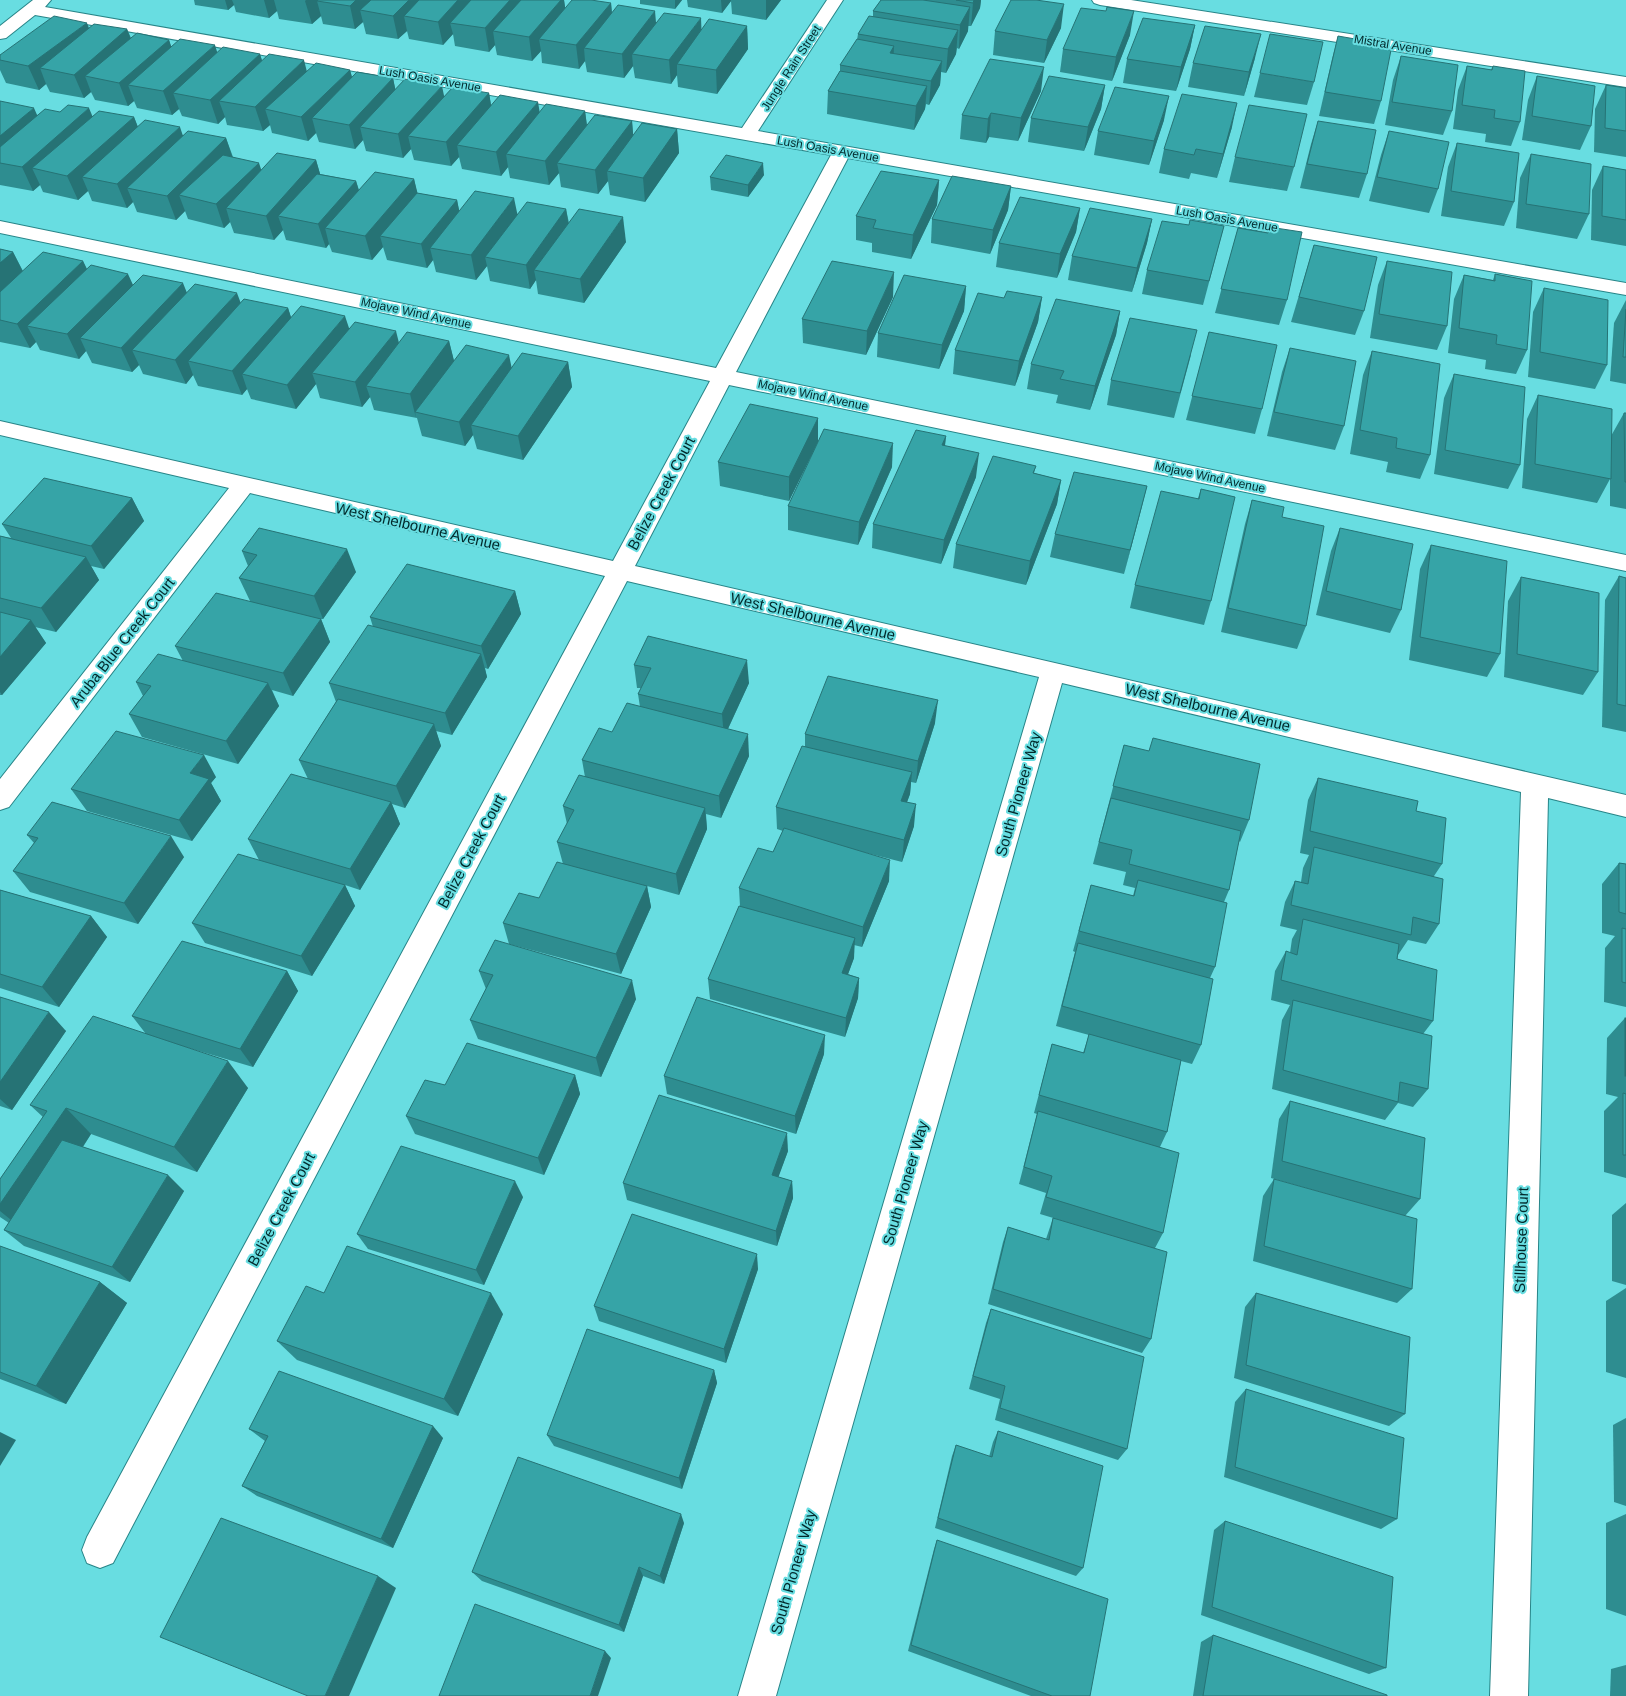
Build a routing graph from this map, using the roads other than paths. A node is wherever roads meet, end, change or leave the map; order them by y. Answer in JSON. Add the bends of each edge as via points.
{"nodes":[{"id":1,"x":835,"y":0,"type":"edge"},
{"id":2,"x":1100,"y":0,"type":"edge"},
{"id":3,"x":37,"y":5,"type":"edge"},
{"id":4,"x":0,"y":34,"type":"edge"},
{"id":5,"x":1626,"y":82,"type":"edge"},
{"id":6,"x":747,"y":135,"type":"junction"},
{"id":7,"x":842,"y":152,"type":"junction"},
{"id":8,"x":0,"y":226,"type":"edge"},
{"id":9,"x":1626,"y":289,"type":"edge"},
{"id":10,"x":723,"y":376,"type":"junction"},
{"id":11,"x":0,"y":428,"type":"edge"},
{"id":12,"x":244,"y":485,"type":"junction"},
{"id":13,"x":1626,"y":563,"type":"edge"},
{"id":14,"x":619,"y":572,"type":"junction"},
{"id":15,"x":1053,"y":671,"type":"junction"},
{"id":16,"x":1535,"y":785,"type":"junction"},
{"id":17,"x":0,"y":799,"type":"edge"},
{"id":18,"x":1626,"y":806,"type":"edge"},
{"id":19,"x":100,"y":1550,"type":"dead end"},
{"id":20,"x":757,"y":1696,"type":"edge"},
{"id":21,"x":1508,"y":1696,"type":"edge"}],
"edges":[{"from":1,"to":6,"type":"street","name":"Jungle Rain Street"},
{"from":2,"to":5,"type":"street","name":"Mistral Avenue"},
{"from":3,"to":4,"type":"street"},
{"from":3,"to":6,"type":"street","name":"Lush Oasis Avenue"},
{"from":6,"to":7,"type":"street","name":"Lush Oasis Avenue"},
{"from":7,"to":9,"type":"street","name":"Lush Oasis Avenue"},
{"from":7,"to":10,"type":"street","name":"Belize Creek Court"},
{"from":8,"to":10,"type":"street","name":"Mojave Wind Avenue"},
{"from":10,"to":13,"type":"street","name":"Mojave Wind Avenue"},
{"from":10,"to":14,"type":"street","name":"Belize Creek Court"},
{"from":11,"to":12,"type":"street","name":"West Shelbourne Avenue"},
{"from":12,"to":14,"type":"street","name":"West Shelbourne Avenue"},
{"from":12,"to":17,"type":"street","name":"Aruba Blue Creek Court"},
{"from":14,"to":15,"type":"street","name":"West Shelbourne Avenue"},
{"from":14,"to":19,"type":"street","name":"Belize Creek Court"},
{"from":15,"to":16,"type":"street","name":"West Shelbourne Avenue"},
{"from":15,"to":20,"type":"street","name":"South Pioneer Way"},
{"from":16,"to":18,"type":"street","name":"West Shelbourne Avenue"},
{"from":16,"to":21,"type":"street","name":"Stillhouse Court"}]}
